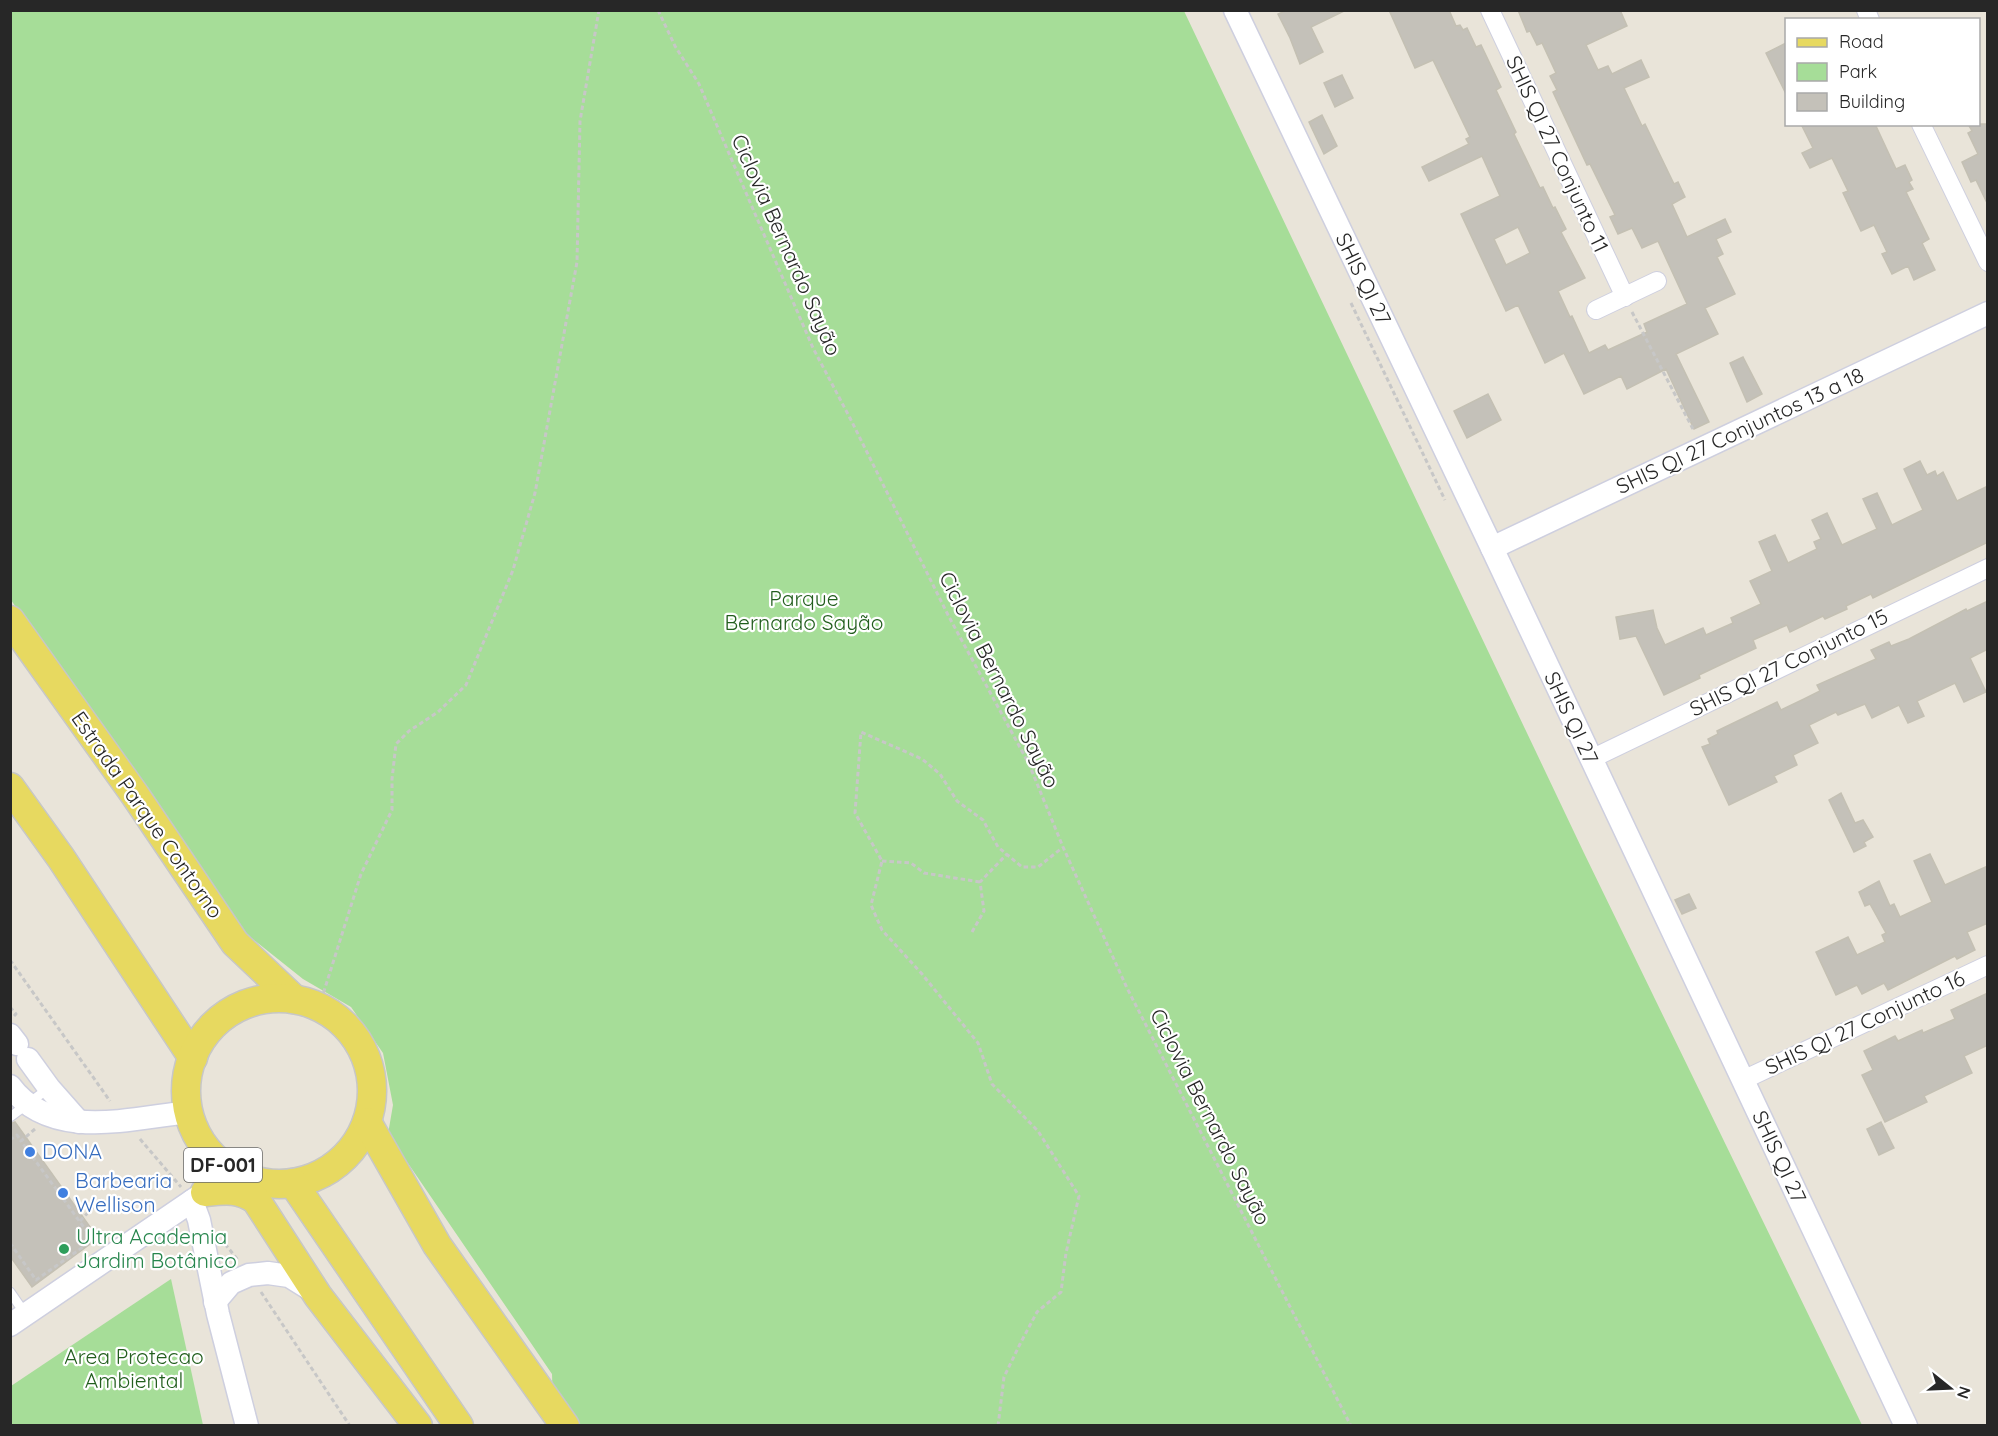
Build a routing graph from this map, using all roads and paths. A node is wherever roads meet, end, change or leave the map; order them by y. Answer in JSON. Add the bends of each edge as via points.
{"nodes":[{"id":1,"x":599,"y":10,"type":"edge"},
{"id":2,"x":658,"y":10,"type":"edge"},
{"id":3,"x":1235,"y":10,"type":"edge"},
{"id":4,"x":1490,"y":10,"type":"edge"},
{"id":5,"x":1922,"y":126,"type":"edge"},
{"id":6,"x":1988,"y":262,"type":"edge"},
{"id":7,"x":1657,"y":281,"type":"dead end"},
{"id":8,"x":1625,"y":297,"type":"junction"},
{"id":9,"x":1596,"y":310,"type":"dead end"},
{"id":10,"x":1988,"y":313,"type":"edge"},
{"id":11,"x":1698,"y":438,"type":"dead end"},
{"id":12,"x":1492,"y":548,"type":"junction"},
{"id":13,"x":1988,"y":568,"type":"edge"},
{"id":14,"x":10,"y":620,"type":"edge"},
{"id":15,"x":1591,"y":759,"type":"junction"},
{"id":16,"x":10,"y":787,"type":"edge"},
{"id":17,"x":1063,"y":847,"type":"junction"},
{"id":18,"x":1007,"y":855,"type":"junction"},
{"id":19,"x":882,"y":861,"type":"junction"},
{"id":20,"x":980,"y":882,"type":"junction"},
{"id":21,"x":972,"y":932,"type":"dead end"},
{"id":22,"x":10,"y":960,"type":"edge"},
{"id":23,"x":1988,"y":965,"type":"edge"},
{"id":24,"x":307,"y":1003,"type":"junction"},
{"id":25,"x":10,"y":1007,"type":"edge"},
{"id":26,"x":10,"y":1019,"type":"edge"},
{"id":27,"x":18,"y":1046,"type":"edge"},
{"id":28,"x":193,"y":1058,"type":"junction"},
{"id":29,"x":1743,"y":1080,"type":"junction"},
{"id":30,"x":10,"y":1086,"type":"edge"},
{"id":31,"x":49,"y":1088,"type":"junction"},
{"id":32,"x":19,"y":1110,"type":"edge"},
{"id":33,"x":189,"y":1112,"type":"junction"},
{"id":34,"x":125,"y":1121,"type":"junction"},
{"id":35,"x":79,"y":1122,"type":"junction"},
{"id":36,"x":367,"y":1122,"type":"junction"},
{"id":37,"x":38,"y":1127,"type":"dead end"},
{"id":38,"x":10,"y":1140,"type":"edge"},
{"id":39,"x":21,"y":1141,"type":"junction"},
{"id":40,"x":231,"y":1171,"type":"junction"},
{"id":41,"x":293,"y":1183,"type":"junction"},
{"id":42,"x":199,"y":1196,"type":"junction"},
{"id":43,"x":100,"y":1199,"type":"dead end"},
{"id":44,"x":80,"y":1221,"type":"junction"},
{"id":45,"x":220,"y":1238,"type":"dead end"},
{"id":46,"x":93,"y":1240,"type":"junction"},
{"id":47,"x":10,"y":1243,"type":"edge"},
{"id":48,"x":97,"y":1245,"type":"dead end"},
{"id":49,"x":249,"y":1275,"type":"junction"},
{"id":50,"x":10,"y":1292,"type":"edge"},
{"id":51,"x":318,"y":1296,"type":"junction"},
{"id":52,"x":215,"y":1302,"type":"junction"},
{"id":53,"x":18,"y":1320,"type":"edge"},
{"id":54,"x":247,"y":1425,"type":"edge"},
{"id":55,"x":350,"y":1425,"type":"edge"},
{"id":56,"x":418,"y":1425,"type":"edge"},
{"id":57,"x":459,"y":1425,"type":"edge"},
{"id":58,"x":565,"y":1425,"type":"edge"},
{"id":59,"x":998,"y":1425,"type":"edge"},
{"id":60,"x":1351,"y":1425,"type":"edge"},
{"id":61,"x":1906,"y":1425,"type":"edge"}],
"edges":[{"from":1,"to":24,"type":"path","via":[[580,121],[577,262],[532,504],[513,570],[466,685],[396,744],[392,810]]},
{"from":2,"to":17,"type":"path","name":"Ciclovia Bernardo Sayão","via":[[699,84],[813,348],[948,615],[1029,764]]},
{"from":3,"to":12,"type":"street","name":"SHIS QI 27"},
{"from":4,"to":8,"type":"street","name":"SHIS QI 27 Conjunto 11"},
{"from":5,"to":6,"type":"street"},
{"from":7,"to":8,"type":"street"},
{"from":8,"to":9,"type":"street"},
{"from":8,"to":11,"type":"path"},
{"from":10,"to":12,"type":"street","name":"SHIS QI 27 Conjuntos 13 a 18"},
{"from":12,"to":15,"type":"street","name":"SHIS QI 27"},
{"from":13,"to":15,"type":"street","name":"SHIS QI 27 Conjunto 15"},
{"from":14,"to":24,"type":"main road","name":"Estrada Parque Contorno","number":"DF-001","via":[[235,943]]},
{"from":15,"to":29,"type":"street","name":"SHIS QI 27"},
{"from":16,"to":28,"type":"main road"},
{"from":17,"to":18,"type":"path","via":[[1038,867],[1022,867]]},
{"from":17,"to":60,"type":"path","name":"Ciclovia Bernardo Sayão","via":[[1127,988]]},
{"from":18,"to":19,"type":"path","via":[[983,820],[957,801],[940,774],[922,759],[861,732],[855,813]]},
{"from":18,"to":20,"type":"path"},
{"from":19,"to":20,"type":"path","via":[[911,863],[924,873]]},
{"from":19,"to":59,"type":"path","via":[[871,905],[882,930],[978,1042],[992,1084],[1038,1131],[1079,1196],[1061,1292],[1037,1312],[1004,1377]]},
{"from":20,"to":21,"type":"path","via":[[984,911]]},
{"from":22,"to":34,"type":"path"},
{"from":23,"to":29,"type":"street","name":"SHIS QI 27 Conjunto 16"},
{"from":24,"to":28,"type":"main road","number":"DF-001","via":[[266,999],[236,1009],[210,1029]]},
{"from":24,"to":36,"type":"main road","number":"DF-001","via":[[335,1017],[361,1046],[371,1083]]},
{"from":25,"to":26,"type":"path","via":[[16,1014]]},
{"from":27,"to":31,"type":"street"},
{"from":28,"to":33,"type":"main road","number":"DF-001","via":[[186,1094]]},
{"from":29,"to":61,"type":"street","name":"SHIS QI 27"},
{"from":30,"to":32,"type":"street"},
{"from":31,"to":32,"type":"lane"},
{"from":31,"to":35,"type":"street"},
{"from":32,"to":35,"type":"street"},
{"from":33,"to":34,"type":"street"},
{"from":33,"to":40,"type":"main road","number":"DF-001","via":[[204,1146]]},
{"from":34,"to":35,"type":"street"},
{"from":34,"to":42,"type":"path"},
{"from":36,"to":41,"type":"main road","number":"DF-001","via":[[350,1151],[338,1162],[309,1179]]},
{"from":36,"to":58,"type":"main road","via":[[437,1245]]},
{"from":37,"to":39,"type":"path"},
{"from":38,"to":39,"type":"path","via":[[17,1135]]},
{"from":39,"to":44,"type":"path"},
{"from":40,"to":41,"type":"main road","number":"DF-001","via":[[261,1182]]},
{"from":40,"to":42,"type":"street"},
{"from":41,"to":57,"type":"main road","number":"DF-001"},
{"from":42,"to":51,"type":"main road","via":[[230,1189],[256,1200]]},
{"from":42,"to":52,"type":"street","via":[[199,1220]]},
{"from":42,"to":53,"type":"street"},
{"from":43,"to":44,"type":"path"},
{"from":44,"to":46,"type":"path"},
{"from":45,"to":49,"type":"path"},
{"from":46,"to":47,"type":"path","via":[[36,1280]]},
{"from":46,"to":48,"type":"path"},
{"from":49,"to":51,"type":"street","via":[[290,1276]]},
{"from":49,"to":52,"type":"street","via":[[231,1283]]},
{"from":49,"to":55,"type":"path"},
{"from":50,"to":53,"type":"lane"},
{"from":51,"to":56,"type":"main road"},
{"from":52,"to":54,"type":"street"}]}
